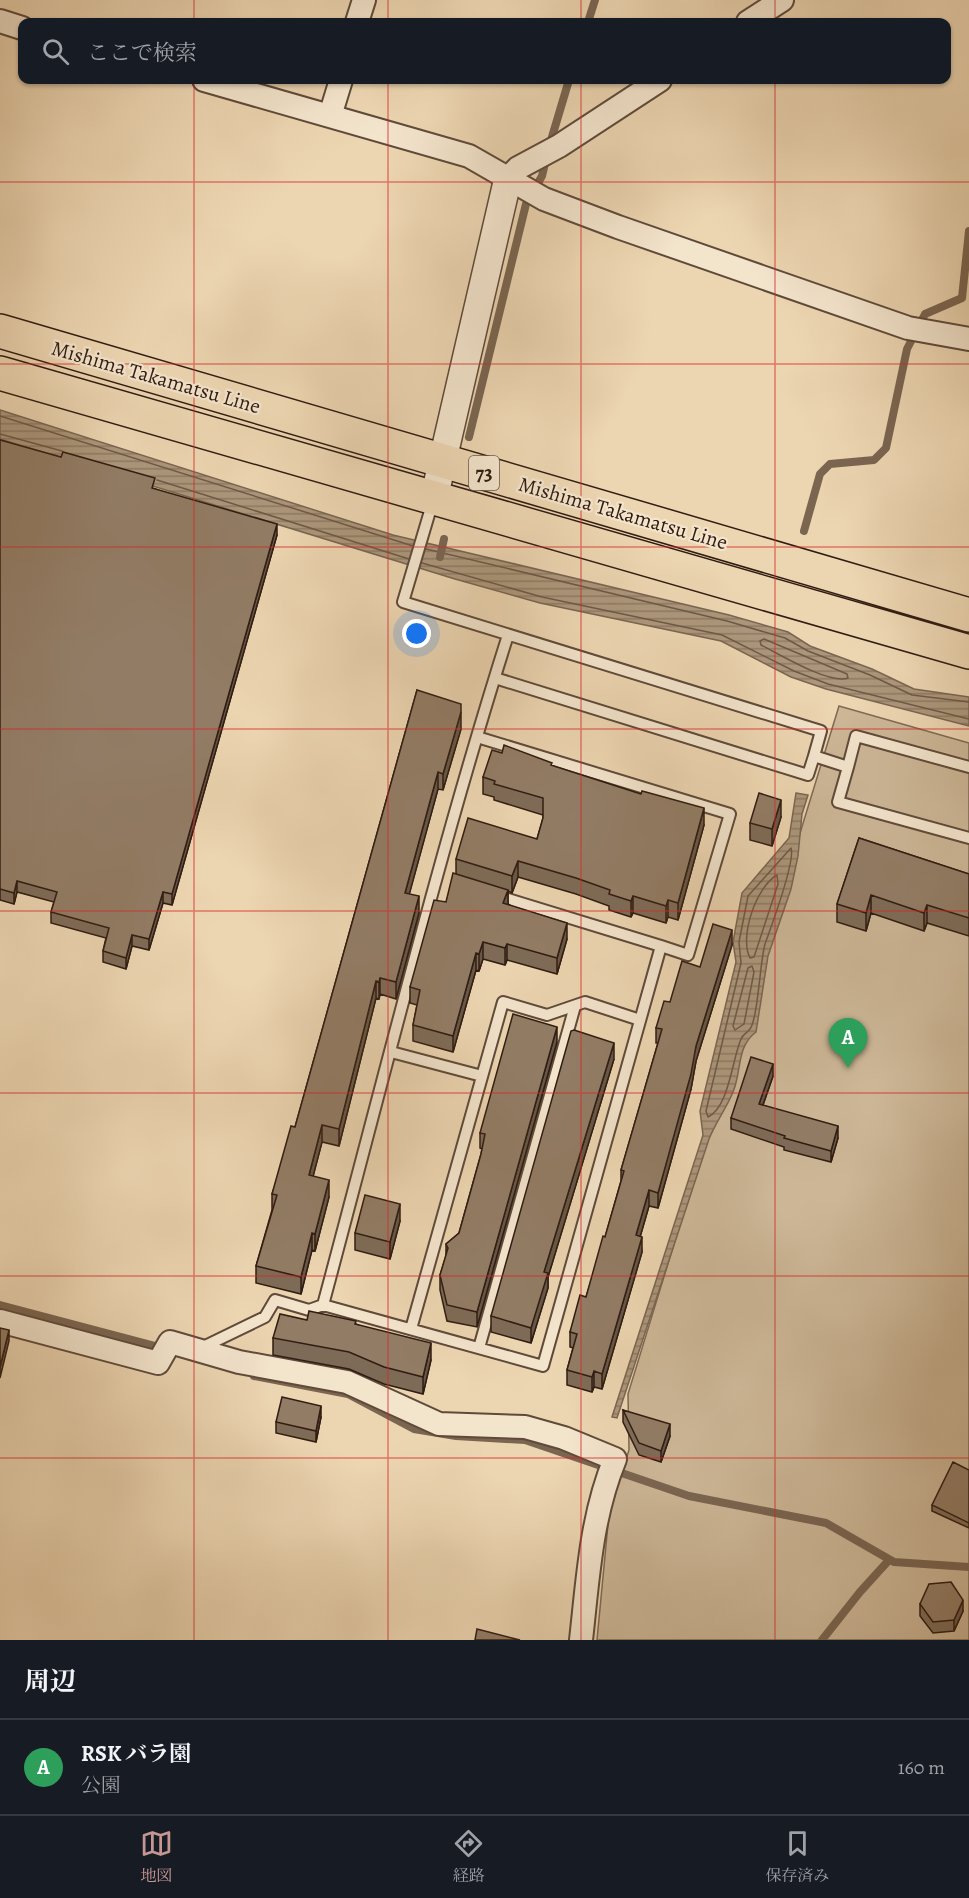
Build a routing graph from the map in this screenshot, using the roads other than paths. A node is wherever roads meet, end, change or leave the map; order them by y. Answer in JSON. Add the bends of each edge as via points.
{"nodes":[{"id":1,"x":364,"y":0,"type":"edge"},
{"id":2,"x":782,"y":0,"type":"edge"},
{"id":3,"x":358,"y":18,"type":"edge"},
{"id":4,"x":754,"y":18,"type":"edge"},
{"id":5,"x":0,"y":21,"type":"edge"},
{"id":6,"x":18,"y":27,"type":"edge"},
{"id":7,"x":218,"y":84,"type":"edge"},
{"id":8,"x":340,"y":84,"type":"edge"},
{"id":9,"x":654,"y":84,"type":"edge"},
{"id":10,"x":330,"y":116,"type":"junction"},
{"id":11,"x":516,"y":182,"type":"junction"},
{"id":12,"x":0,"y":331,"type":"edge"},
{"id":13,"x":969,"y":339,"type":"edge"},
{"id":14,"x":0,"y":373,"type":"edge"},
{"id":15,"x":443,"y":461,"type":"junction"},
{"id":16,"x":434,"y":498,"type":"junction"},
{"id":17,"x":969,"y":615,"type":"edge"},
{"id":18,"x":508,"y":635,"type":"junction"},
{"id":19,"x":969,"y":652,"type":"edge"},
{"id":20,"x":495,"y":678,"type":"junction"},
{"id":21,"x":477,"y":737,"type":"junction"},
{"id":22,"x":822,"y":759,"type":"junction"},
{"id":23,"x":848,"y":767,"type":"junction"},
{"id":24,"x":969,"y":767,"type":"edge"},
{"id":25,"x":969,"y":838,"type":"edge"},
{"id":26,"x":483,"y":891,"type":"edge"},
{"id":27,"x":661,"y":946,"type":"junction"},
{"id":28,"x":574,"y":1006,"type":"junction"},
{"id":29,"x":640,"y":1020,"type":"junction"},
{"id":30,"x":391,"y":1052,"type":"junction"},
{"id":31,"x":482,"y":1076,"type":"junction"},
{"id":32,"x":323,"y":1305,"type":"junction"},
{"id":33,"x":0,"y":1321,"type":"edge"},
{"id":34,"x":411,"y":1329,"type":"junction"},
{"id":35,"x":479,"y":1348,"type":"junction"},
{"id":36,"x":197,"y":1350,"type":"junction"},
{"id":37,"x":581,"y":1640,"type":"edge"}],
"edges":[{"from":1,"to":3,"type":"street"},
{"from":2,"to":4,"type":"street"},
{"from":5,"to":6,"type":"street"},
{"from":7,"to":10,"type":"street"},
{"from":8,"to":10,"type":"street"},
{"from":9,"to":11,"type":"street","via":[[518,168]]},
{"from":10,"to":11,"type":"street","via":[[469,156]]},
{"from":11,"to":13,"type":"street","via":[[544,199],[908,328]]},
{"from":11,"to":15,"type":"street"},
{"from":12,"to":15,"type":"main road","name":"Mishima Takamatsu Line","number":"73"},
{"from":14,"to":16,"type":"main road","name":"Mishima Takamatsu Line","number":"73"},
{"from":15,"to":16,"type":"street"},
{"from":15,"to":17,"type":"main road","name":"Mishima Takamatsu Line","number":"73"},
{"from":16,"to":18,"type":"lane","via":[[403,602]]},
{"from":16,"to":19,"type":"main road","name":"Mishima Takamatsu Line","number":"73"},
{"from":18,"to":20,"type":"lane"},
{"from":18,"to":22,"type":"lane","via":[[821,731]]},
{"from":20,"to":21,"type":"lane"},
{"from":20,"to":22,"type":"lane","via":[[808,775]]},
{"from":21,"to":27,"type":"lane","via":[[730,814],[688,955]]},
{"from":21,"to":30,"type":"lane","via":[[444,880]]},
{"from":22,"to":23,"type":"lane"},
{"from":23,"to":24,"type":"lane","via":[[856,736]]},
{"from":23,"to":25,"type":"lane","via":[[838,802]]},
{"from":26,"to":27,"type":"lane"},
{"from":27,"to":29,"type":"lane"},
{"from":28,"to":29,"type":"lane","via":[[585,1002]]},
{"from":28,"to":31,"type":"lane","via":[[547,1015],[503,1002]]},
{"from":28,"to":35,"type":"lane"},
{"from":29,"to":35,"type":"lane","via":[[543,1366]]},
{"from":30,"to":31,"type":"lane"},
{"from":30,"to":32,"type":"lane"},
{"from":31,"to":34,"type":"lane"},
{"from":32,"to":34,"type":"lane"},
{"from":32,"to":36,"type":"lane","via":[[309,1310],[275,1300],[265,1317]]},
{"from":33,"to":36,"type":"street","via":[[158,1363],[170,1341]]},
{"from":34,"to":35,"type":"lane"},
{"from":36,"to":37,"type":"street","via":[[347,1382],[439,1424],[525,1427],[615,1459],[597,1511]]}]}
